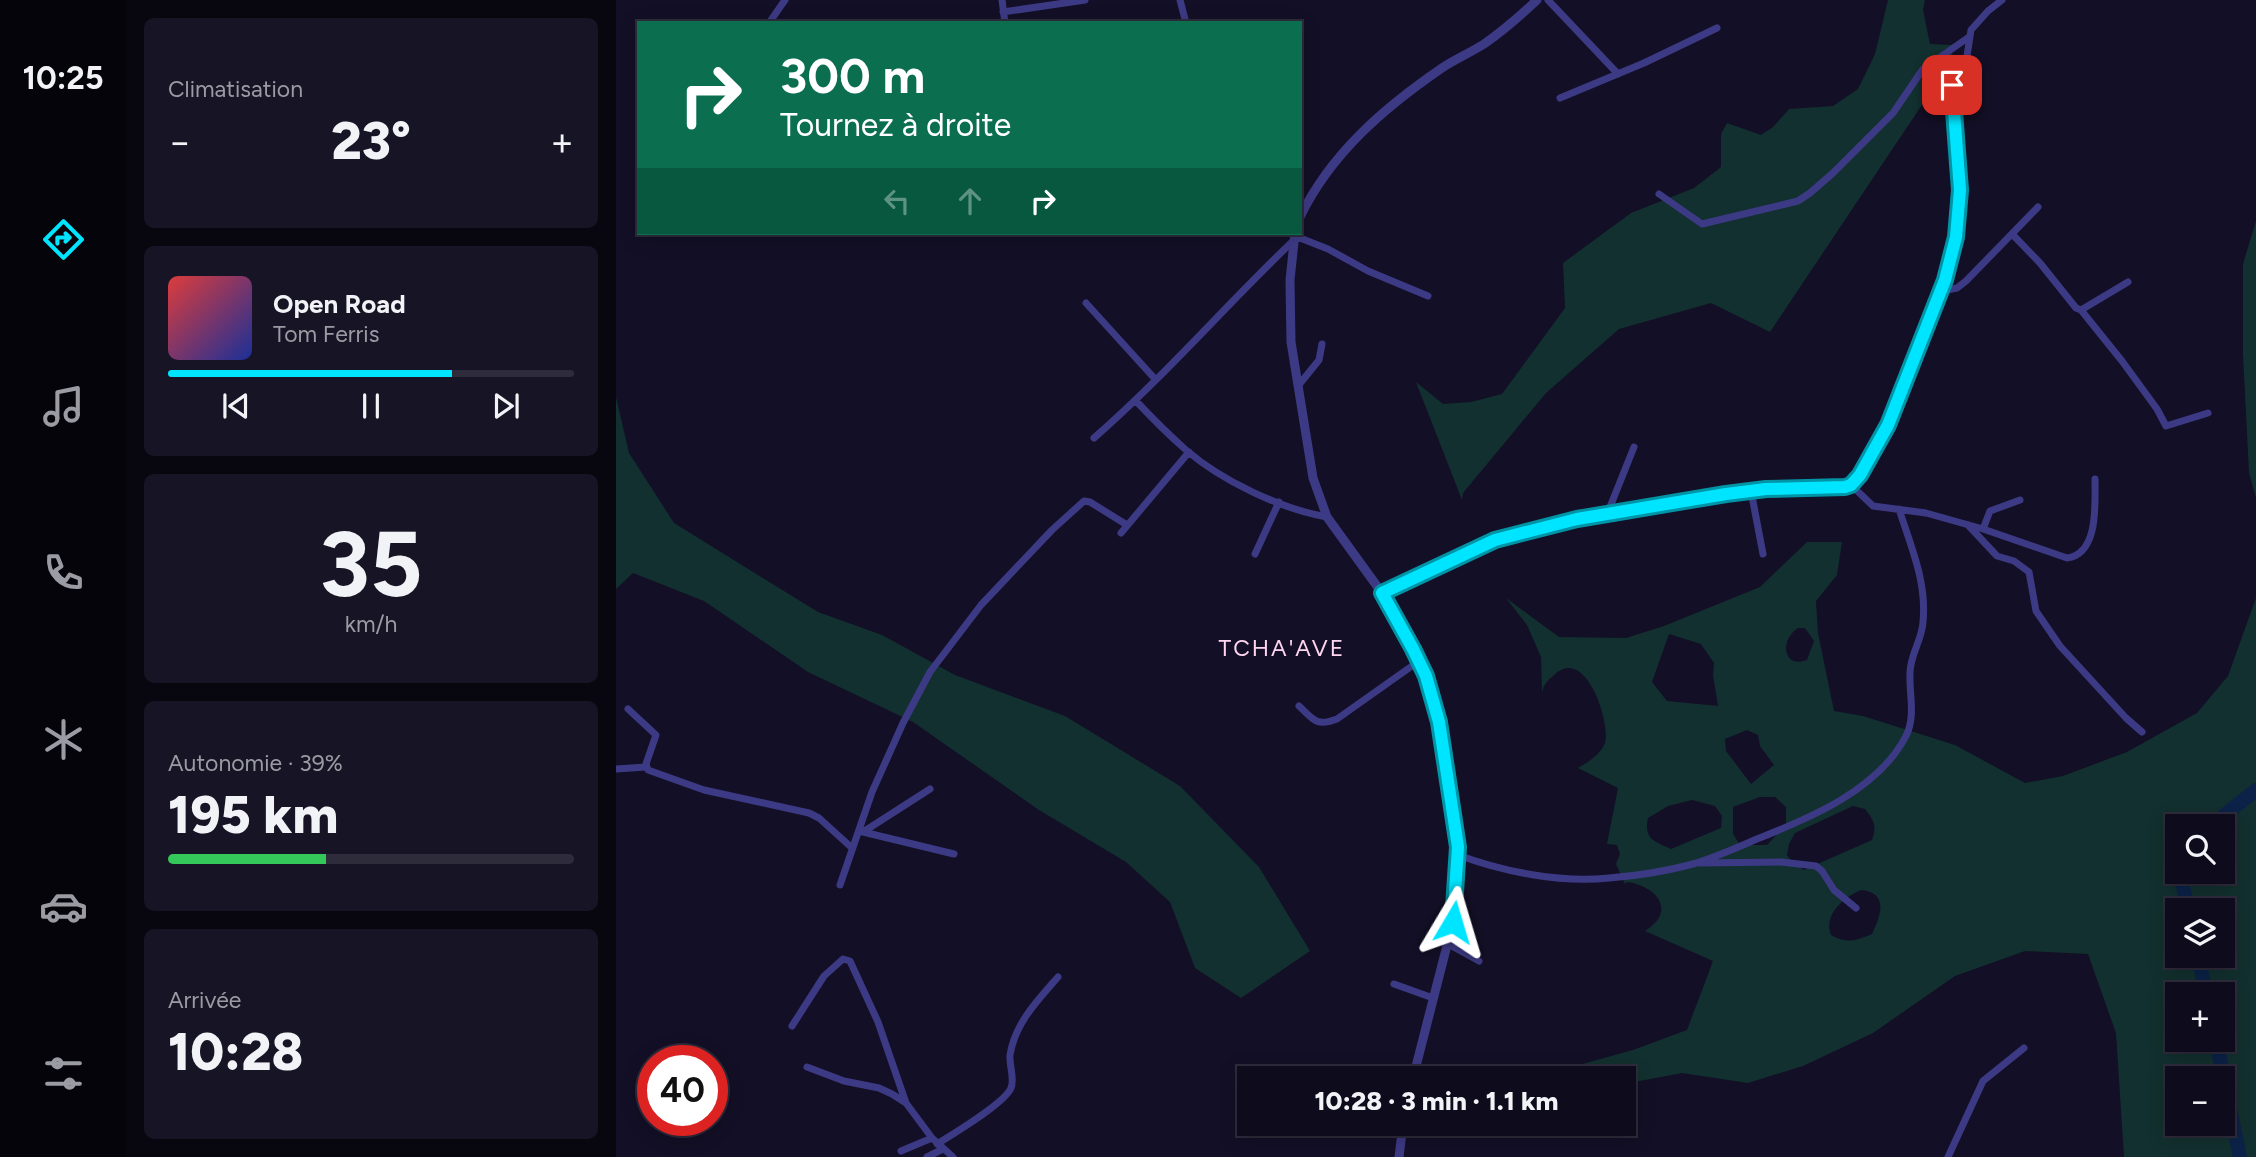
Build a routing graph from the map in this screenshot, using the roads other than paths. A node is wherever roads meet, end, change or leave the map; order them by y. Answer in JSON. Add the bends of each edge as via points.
{"nodes":[{"id":1,"x":785,"y":0,"type":"edge"},
{"id":2,"x":1002,"y":0,"type":"edge"},
{"id":3,"x":1085,"y":0,"type":"edge"},
{"id":4,"x":1180,"y":0,"type":"edge"},
{"id":5,"x":1538,"y":0,"type":"edge"},
{"id":6,"x":1548,"y":0,"type":"edge"},
{"id":7,"x":2002,"y":0,"type":"edge"},
{"id":8,"x":1003,"y":12,"type":"junction"},
{"id":9,"x":770,"y":21,"type":"edge"},
{"id":10,"x":1005,"y":21,"type":"edge"},
{"id":11,"x":1185,"y":21,"type":"edge"},
{"id":12,"x":1717,"y":28,"type":"dead end"},
{"id":13,"x":1969,"y":37,"type":"junction"},
{"id":14,"x":1618,"y":74,"type":"junction"},
{"id":15,"x":1560,"y":98,"type":"dead end"},
{"id":16,"x":1659,"y":194,"type":"dead end"},
{"id":17,"x":2038,"y":207,"type":"dead end"},
{"id":18,"x":1302,"y":213,"type":"edge"},
{"id":19,"x":2013,"y":235,"type":"junction"},
{"id":20,"x":1295,"y":236,"type":"edge"},
{"id":21,"x":2128,"y":282,"type":"dead end"},
{"id":22,"x":1942,"y":290,"type":"junction"},
{"id":23,"x":1428,"y":296,"type":"dead end"},
{"id":24,"x":1086,"y":303,"type":"dead end"},
{"id":25,"x":2081,"y":310,"type":"junction"},
{"id":26,"x":1322,"y":344,"type":"dead end"},
{"id":27,"x":1155,"y":379,"type":"junction"},
{"id":28,"x":1298,"y":386,"type":"junction"},
{"id":29,"x":1136,"y":401,"type":"junction"},
{"id":30,"x":2208,"y":413,"type":"dead end"},
{"id":31,"x":1094,"y":438,"type":"dead end"},
{"id":32,"x":1634,"y":447,"type":"dead end"},
{"id":33,"x":1188,"y":452,"type":"junction"},
{"id":34,"x":2095,"y":479,"type":"dead end"},
{"id":35,"x":1851,"y":485,"type":"junction"},
{"id":36,"x":1751,"y":491,"type":"junction"},
{"id":37,"x":2020,"y":500,"type":"dead end"},
{"id":38,"x":1279,"y":502,"type":"junction"},
{"id":39,"x":1899,"y":509,"type":"junction"},
{"id":40,"x":1608,"y":512,"type":"junction"},
{"id":41,"x":1327,"y":517,"type":"junction"},
{"id":42,"x":1127,"y":525,"type":"junction"},
{"id":43,"x":1967,"y":525,"type":"junction"},
{"id":44,"x":1983,"y":529,"type":"junction"},
{"id":45,"x":1121,"y":533,"type":"dead end"},
{"id":46,"x":1255,"y":554,"type":"dead end"},
{"id":47,"x":1763,"y":554,"type":"dead end"},
{"id":48,"x":1382,"y":593,"type":"junction"},
{"id":49,"x":1419,"y":661,"type":"junction"},
{"id":50,"x":1299,"y":706,"type":"dead end"},
{"id":51,"x":628,"y":709,"type":"dead end"},
{"id":52,"x":2142,"y":732,"type":"dead end"},
{"id":53,"x":646,"y":767,"type":"junction"},
{"id":54,"x":616,"y":769,"type":"edge"},
{"id":55,"x":930,"y":789,"type":"dead end"},
{"id":56,"x":860,"y":834,"type":"junction"},
{"id":57,"x":852,"y":848,"type":"junction"},
{"id":58,"x":954,"y":854,"type":"dead end"},
{"id":59,"x":1458,"y":855,"type":"junction"},
{"id":60,"x":1692,"y":864,"type":"junction"},
{"id":61,"x":840,"y":885,"type":"dead end"},
{"id":62,"x":1856,"y":908,"type":"dead end"},
{"id":63,"x":1448,"y":944,"type":"junction"},
{"id":64,"x":1479,"y":961,"type":"dead end"},
{"id":65,"x":1059,"y":977,"type":"dead end"},
{"id":66,"x":1394,"y":984,"type":"dead end"},
{"id":67,"x":1433,"y":998,"type":"junction"},
{"id":68,"x":792,"y":1026,"type":"dead end"},
{"id":69,"x":2024,"y":1048,"type":"dead end"},
{"id":70,"x":1416,"y":1066,"type":"edge"},
{"id":71,"x":807,"y":1068,"type":"dead end"},
{"id":72,"x":906,"y":1103,"type":"junction"},
{"id":73,"x":1402,"y":1136,"type":"edge"},
{"id":74,"x":937,"y":1144,"type":"junction"},
{"id":75,"x":901,"y":1151,"type":"dead end"},
{"id":76,"x":927,"y":1157,"type":"edge"},
{"id":77,"x":953,"y":1157,"type":"edge"},
{"id":78,"x":1399,"y":1157,"type":"edge"},
{"id":79,"x":1948,"y":1157,"type":"edge"}],
"edges":[{"from":1,"to":9,"type":"street"},
{"from":2,"to":8,"type":"street"},
{"from":3,"to":8,"type":"street"},
{"from":4,"to":11,"type":"street"},
{"from":5,"to":18,"type":"street","via":[[1369,124],[1327,172]]},
{"from":6,"to":14,"type":"street"},
{"from":7,"to":13,"type":"street","via":[[1977,22]]},
{"from":8,"to":10,"type":"street"},
{"from":12,"to":14,"type":"street"},
{"from":13,"to":16,"type":"street","via":[[1923,69],[1893,113],[1798,201],[1702,224]]},
{"from":13,"to":22,"type":"street","via":[[1966,56],[1952,85],[1960,190],[1956,237]]},
{"from":14,"to":15,"type":"street"},
{"from":17,"to":19,"type":"street"},
{"from":19,"to":22,"type":"street","via":[[1966,281]]},
{"from":19,"to":25,"type":"street"},
{"from":20,"to":23,"type":"street"},
{"from":20,"to":27,"type":"street"},
{"from":20,"to":28,"type":"street","via":[[1290,307]]},
{"from":21,"to":25,"type":"street"},
{"from":22,"to":35,"type":"street","via":[[1888,425]]},
{"from":24,"to":27,"type":"street"},
{"from":25,"to":30,"type":"street","via":[[2166,426]]},
{"from":26,"to":28,"type":"street","via":[[1319,360]]},
{"from":27,"to":29,"type":"street"},
{"from":28,"to":41,"type":"street","via":[[1313,478]]},
{"from":29,"to":31,"type":"street"},
{"from":29,"to":33,"type":"street"},
{"from":32,"to":40,"type":"street"},
{"from":33,"to":38,"type":"street","via":[[1251,491]]},
{"from":33,"to":42,"type":"street"},
{"from":34,"to":44,"type":"street","via":[[2088,544],[2074,557]]},
{"from":35,"to":36,"type":"street"},
{"from":35,"to":39,"type":"street","via":[[1873,506]]},
{"from":36,"to":40,"type":"street"},
{"from":36,"to":47,"type":"street"},
{"from":37,"to":44,"type":"street","via":[[1990,511]]},
{"from":38,"to":41,"type":"street"},
{"from":38,"to":46,"type":"street"},
{"from":39,"to":43,"type":"street"},
{"from":39,"to":60,"type":"street","via":[[1924,596],[1923,626],[1910,671],[1908,733],[1857,790],[1828,808]]},
{"from":40,"to":48,"type":"street","via":[[1495,540]]},
{"from":41,"to":48,"type":"street"},
{"from":42,"to":45,"type":"street"},
{"from":42,"to":56,"type":"street","via":[[1084,501],[981,605],[918,692],[872,792]]},
{"from":43,"to":44,"type":"street"},
{"from":43,"to":52,"type":"street","via":[[1997,556],[2029,572],[2036,611],[2060,646]]},
{"from":48,"to":49,"type":"street"},
{"from":49,"to":50,"type":"street","via":[[1324,724]]},
{"from":49,"to":59,"type":"street","via":[[1439,722]]},
{"from":51,"to":53,"type":"street","via":[[656,735]]},
{"from":53,"to":54,"type":"street"},
{"from":53,"to":57,"type":"street","via":[[704,790],[808,813]]},
{"from":55,"to":56,"type":"street"},
{"from":56,"to":57,"type":"street"},
{"from":56,"to":58,"type":"street"},
{"from":57,"to":61,"type":"street"},
{"from":59,"to":60,"type":"street","via":[[1526,873],[1571,878],[1609,878]]},
{"from":59,"to":63,"type":"street"},
{"from":60,"to":62,"type":"street","via":[[1816,866],[1834,890]]},
{"from":63,"to":64,"type":"street"},
{"from":63,"to":67,"type":"street"},
{"from":65,"to":74,"type":"street","via":[[1019,1029],[1010,1054],[1010,1090]]},
{"from":66,"to":67,"type":"street"},
{"from":67,"to":70,"type":"street"},
{"from":68,"to":72,"type":"street","via":[[824,976],[843,959],[850,961],[876,1015]]},
{"from":69,"to":79,"type":"street","via":[[1983,1081]]},
{"from":71,"to":72,"type":"street","via":[[878,1088]]},
{"from":72,"to":74,"type":"street"},
{"from":73,"to":78,"type":"street"},
{"from":74,"to":75,"type":"street"},
{"from":74,"to":76,"type":"street"},
{"from":74,"to":77,"type":"street"}]}
